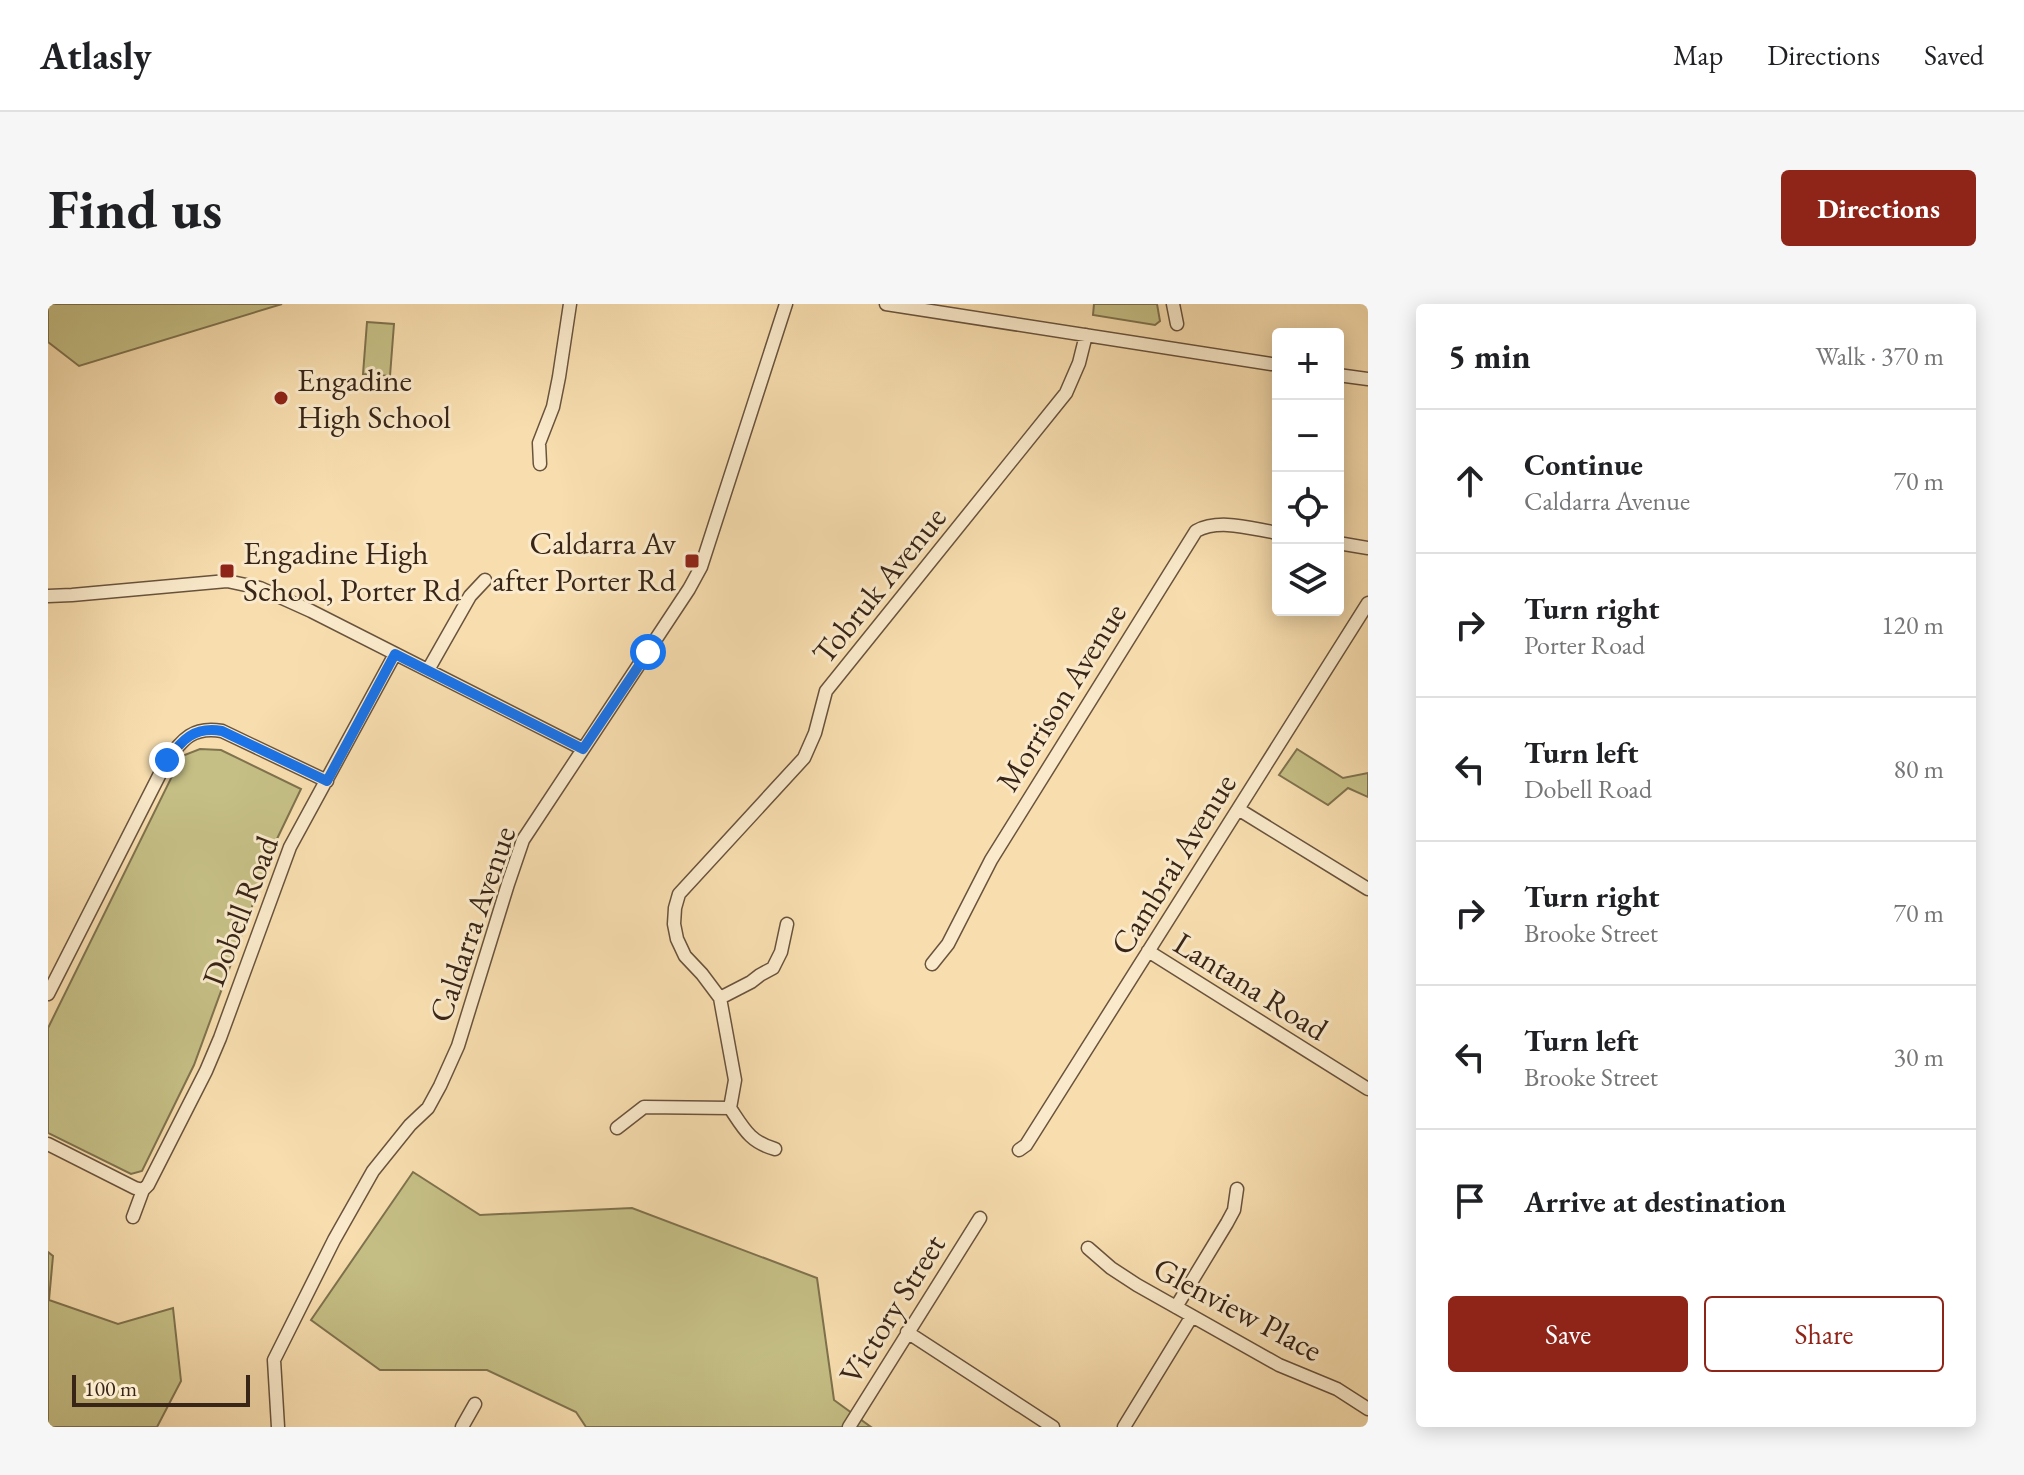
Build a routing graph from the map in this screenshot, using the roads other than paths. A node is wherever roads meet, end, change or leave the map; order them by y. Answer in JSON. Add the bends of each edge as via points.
{"nodes":[{"id":1,"x":570,"y":304,"type":"edge"},
{"id":2,"x":786,"y":304,"type":"edge"},
{"id":3,"x":886,"y":304,"type":"edge"},
{"id":4,"x":1173,"y":304,"type":"edge"},
{"id":5,"x":1177,"y":324,"type":"dead end"},
{"id":6,"x":1086,"y":335,"type":"junction"},
{"id":7,"x":1272,"y":364,"type":"edge"},
{"id":8,"x":1344,"y":376,"type":"edge"},
{"id":9,"x":1368,"y":379,"type":"edge"},
{"id":10,"x":540,"y":464,"type":"dead end"},
{"id":11,"x":1272,"y":532,"type":"edge"},
{"id":12,"x":1344,"y":544,"type":"edge"},
{"id":13,"x":1368,"y":548,"type":"edge"},
{"id":14,"x":485,"y":580,"type":"dead end"},
{"id":15,"x":49,"y":600,"type":"edge"},
{"id":16,"x":1368,"y":603,"type":"edge"},
{"id":17,"x":395,"y":654,"type":"junction"},
{"id":18,"x":428,"y":670,"type":"junction"},
{"id":19,"x":583,"y":749,"type":"junction"},
{"id":20,"x":327,"y":781,"type":"junction"},
{"id":21,"x":1238,"y":809,"type":"junction"},
{"id":22,"x":1368,"y":889,"type":"edge"},
{"id":23,"x":787,"y":924,"type":"dead end"},
{"id":24,"x":1148,"y":951,"type":"junction"},
{"id":25,"x":932,"y":964,"type":"dead end"},
{"id":26,"x":48,"y":994,"type":"edge"},
{"id":27,"x":720,"y":998,"type":"junction"},
{"id":28,"x":1368,"y":1089,"type":"edge"},
{"id":29,"x":730,"y":1108,"type":"junction"},
{"id":30,"x":617,"y":1128,"type":"dead end"},
{"id":31,"x":48,"y":1144,"type":"edge"},
{"id":32,"x":775,"y":1149,"type":"dead end"},
{"id":33,"x":1019,"y":1150,"type":"dead end"},
{"id":34,"x":1237,"y":1189,"type":"dead end"},
{"id":35,"x":143,"y":1190,"type":"junction"},
{"id":36,"x":133,"y":1217,"type":"dead end"},
{"id":37,"x":980,"y":1218,"type":"dead end"},
{"id":38,"x":1088,"y":1248,"type":"dead end"},
{"id":39,"x":1176,"y":1307,"type":"junction"},
{"id":40,"x":1192,"y":1316,"type":"junction"},
{"id":41,"x":907,"y":1332,"type":"junction"},
{"id":42,"x":475,"y":1404,"type":"dead end"},
{"id":43,"x":1368,"y":1409,"type":"edge"},
{"id":44,"x":278,"y":1427,"type":"edge"},
{"id":45,"x":462,"y":1427,"type":"edge"},
{"id":46,"x":849,"y":1427,"type":"edge"},
{"id":47,"x":1053,"y":1427,"type":"edge"},
{"id":48,"x":1124,"y":1427,"type":"edge"}],
"edges":[{"from":1,"to":10,"type":"street","via":[[556,392],[539,443]]},
{"from":2,"to":19,"type":"street","name":"Caldarra Avenue","via":[[701,567]]},
{"from":3,"to":6,"type":"street"},
{"from":4,"to":5,"type":"street"},
{"from":6,"to":7,"type":"street"},
{"from":6,"to":27,"type":"street","name":"Tobruk Avenue","via":[[1066,393],[826,691],[804,758],[679,894],[677,939]]},
{"from":8,"to":9,"type":"street"},
{"from":11,"to":25,"type":"street","name":"Morrison Avenue","via":[[1220,524],[1196,531]]},
{"from":12,"to":13,"type":"street"},
{"from":14,"to":18,"type":"street","via":[[470,596]]},
{"from":15,"to":17,"type":"street","via":[[236,582],[280,596]]},
{"from":16,"to":21,"type":"street","name":"Cambrai Avenue"},
{"from":17,"to":18,"type":"street"},
{"from":17,"to":20,"type":"street","name":"Dobell Road"},
{"from":18,"to":19,"type":"street"},
{"from":19,"to":44,"type":"street","name":"Caldarra Avenue","via":[[523,840],[458,1046],[440,1086],[428,1108],[373,1171],[274,1360]]},
{"from":20,"to":26,"type":"street","via":[[222,731],[191,734],[167,760]]},
{"from":20,"to":35,"type":"street","name":"Dobell Road","via":[[290,847],[206,1071]]},
{"from":21,"to":22,"type":"street"},
{"from":21,"to":24,"type":"street","name":"Cambrai Avenue"},
{"from":23,"to":27,"type":"street","via":[[773,968]]},
{"from":24,"to":28,"type":"street","name":"Lantana Road"},
{"from":24,"to":33,"type":"street","name":"Cambrai Avenue"},
{"from":27,"to":29,"type":"street","name":"Tobruk Avenue","via":[[735,1080]]},
{"from":29,"to":30,"type":"street","via":[[644,1107]]},
{"from":29,"to":32,"type":"street","via":[[760,1145]]},
{"from":31,"to":35,"type":"street"},
{"from":34,"to":39,"type":"street","via":[[1234,1210]]},
{"from":35,"to":36,"type":"street","name":"Dobell Road"},
{"from":37,"to":41,"type":"street","name":"Victory Street"},
{"from":38,"to":39,"type":"street","name":"Glenview Place"},
{"from":39,"to":40,"type":"street","name":"Glenview Place"},
{"from":40,"to":43,"type":"street","name":"Glenview Place"},
{"from":40,"to":48,"type":"street"},
{"from":41,"to":46,"type":"street","name":"Victory Street"},
{"from":41,"to":47,"type":"street"},
{"from":42,"to":45,"type":"street"}]}
